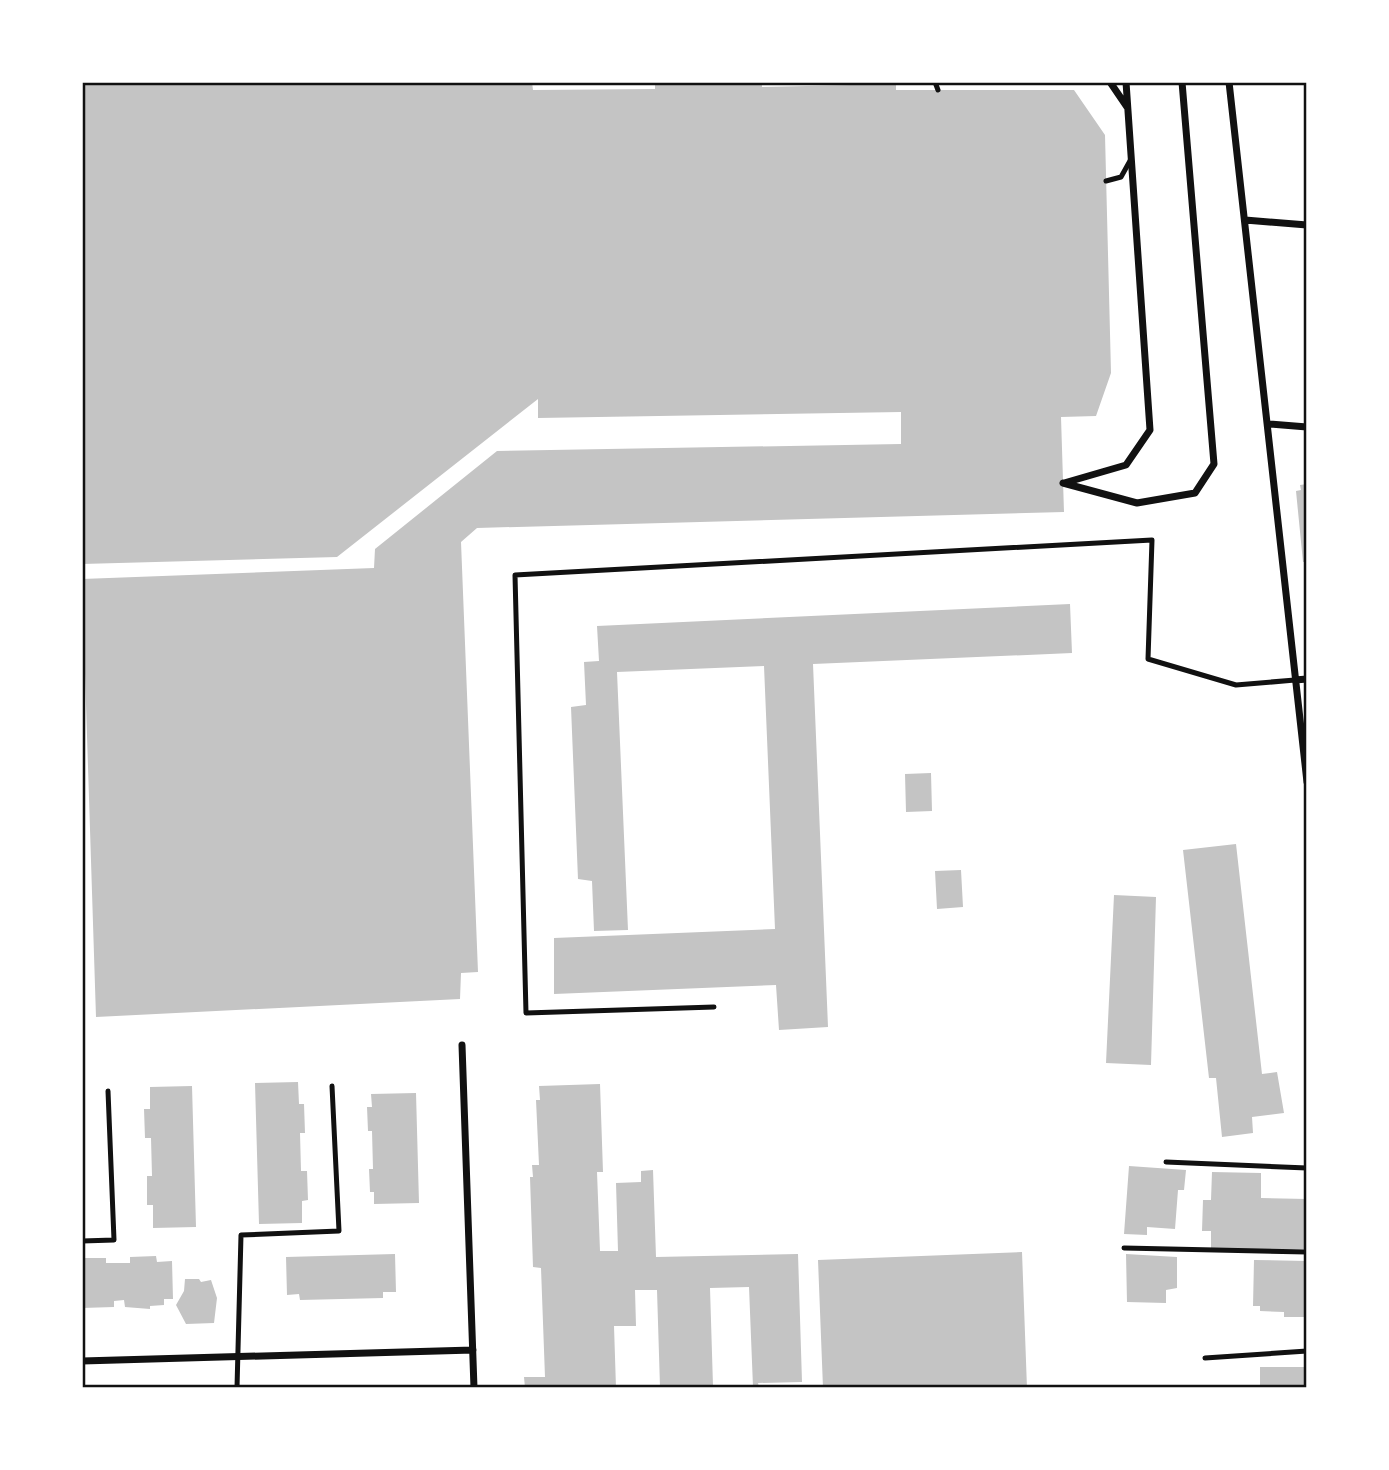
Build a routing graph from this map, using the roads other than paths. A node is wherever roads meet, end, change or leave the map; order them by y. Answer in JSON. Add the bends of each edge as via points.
{"nodes":[{"id":1,"x":935,"y":82,"type":"edge"},
{"id":2,"x":1110,"y":82,"type":"edge"},
{"id":3,"x":1126,"y":82,"type":"edge"},
{"id":4,"x":1182,"y":82,"type":"edge"},
{"id":5,"x":1229,"y":82,"type":"edge"},
{"id":6,"x":938,"y":90,"type":"dead end"},
{"id":7,"x":1128,"y":107,"type":"junction"},
{"id":8,"x":1131,"y":159,"type":"junction"},
{"id":9,"x":1106,"y":181,"type":"dead end"},
{"id":10,"x":1245,"y":220,"type":"junction"},
{"id":11,"x":1307,"y":225,"type":"edge"},
{"id":12,"x":1269,"y":424,"type":"junction"},
{"id":13,"x":1307,"y":427,"type":"edge"},
{"id":14,"x":1307,"y":679,"type":"edge"},
{"id":15,"x":1295,"y":680,"type":"junction"},
{"id":16,"x":1307,"y":782,"type":"edge"},
{"id":17,"x":714,"y":1007,"type":"dead end"},
{"id":18,"x":462,"y":1045,"type":"dead end"},
{"id":19,"x":332,"y":1086,"type":"dead end"},
{"id":20,"x":108,"y":1091,"type":"dead end"},
{"id":21,"x":1166,"y":1162,"type":"dead end"},
{"id":22,"x":1307,"y":1168,"type":"edge"},
{"id":23,"x":82,"y":1241,"type":"edge"},
{"id":24,"x":1124,"y":1248,"type":"dead end"},
{"id":25,"x":1307,"y":1252,"type":"edge"},
{"id":26,"x":473,"y":1350,"type":"junction"},
{"id":27,"x":1307,"y":1351,"type":"edge"},
{"id":28,"x":237,"y":1357,"type":"junction"},
{"id":29,"x":1205,"y":1358,"type":"dead end"},
{"id":30,"x":82,"y":1362,"type":"edge"},
{"id":31,"x":237,"y":1388,"type":"edge"},
{"id":32,"x":474,"y":1388,"type":"edge"}],
"edges":[{"from":1,"to":6,"type":"lane"},
{"from":2,"to":7,"type":"street"},
{"from":3,"to":7,"type":"street"},
{"from":4,"to":8,"type":"street","via":[[1214,464],[1195,493],[1138,503],[1063,483],[1126,465],[1150,430]]},
{"from":5,"to":10,"type":"street"},
{"from":7,"to":8,"type":"street"},
{"from":8,"to":9,"type":"lane","via":[[1121,177]]},
{"from":10,"to":11,"type":"street"},
{"from":10,"to":12,"type":"street"},
{"from":12,"to":13,"type":"street"},
{"from":12,"to":15,"type":"street"},
{"from":14,"to":15,"type":"street"},
{"from":15,"to":16,"type":"street"},
{"from":15,"to":17,"type":"lane","via":[[1236,685],[1148,659],[1152,540],[515,575],[526,1013]]},
{"from":18,"to":26,"type":"street"},
{"from":19,"to":28,"type":"lane","via":[[339,1231],[241,1235]]},
{"from":20,"to":23,"type":"lane","via":[[114,1240]]},
{"from":21,"to":22,"type":"lane"},
{"from":24,"to":25,"type":"lane"},
{"from":26,"to":28,"type":"street"},
{"from":26,"to":32,"type":"street"},
{"from":27,"to":29,"type":"lane"},
{"from":28,"to":30,"type":"street"},
{"from":28,"to":31,"type":"lane"}]}
